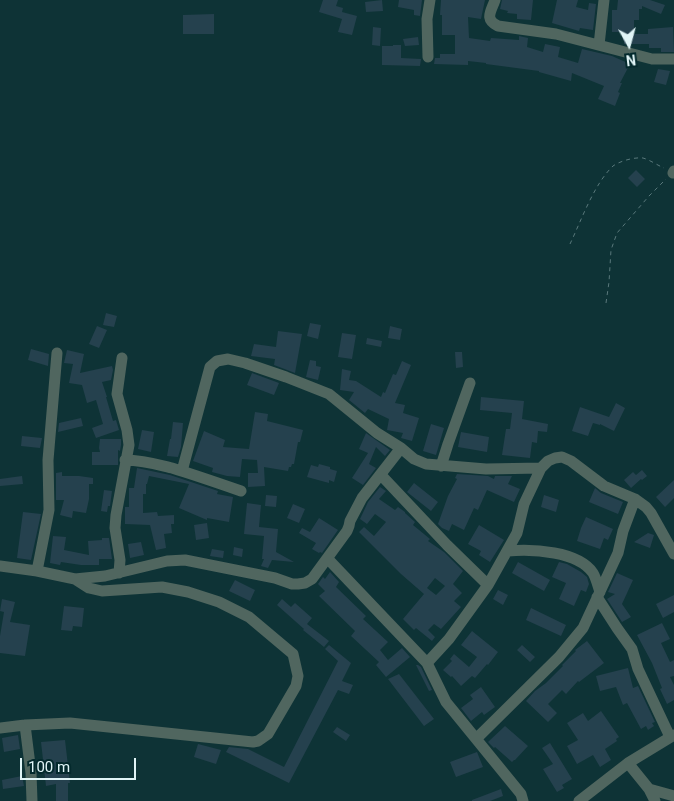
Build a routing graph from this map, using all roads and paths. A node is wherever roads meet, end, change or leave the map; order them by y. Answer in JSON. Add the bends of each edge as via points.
{"nodes":[{"id":1,"x":430,"y":0,"type":"edge"},
{"id":2,"x":495,"y":0,"type":"edge"},
{"id":3,"x":604,"y":0,"type":"edge"},
{"id":4,"x":599,"y":45,"type":"junction"},
{"id":5,"x":428,"y":57,"type":"dead end"},
{"id":6,"x":674,"y":59,"type":"edge"},
{"id":7,"x":673,"y":172,"type":"edge"},
{"id":8,"x":570,"y":244,"type":"dead end"},
{"id":9,"x":606,"y":303,"type":"dead end"},
{"id":10,"x":56,"y":353,"type":"dead end"},
{"id":11,"x":122,"y":358,"type":"dead end"},
{"id":12,"x":470,"y":383,"type":"dead end"},
{"id":13,"x":401,"y":448,"type":"junction"},
{"id":14,"x":126,"y":460,"type":"junction"},
{"id":15,"x":441,"y":466,"type":"junction"},
{"id":16,"x":541,"y":468,"type":"junction"},
{"id":17,"x":182,"y":471,"type":"junction"},
{"id":18,"x":381,"y":475,"type":"junction"},
{"id":19,"x":241,"y":491,"type":"dead end"},
{"id":20,"x":635,"y":499,"type":"junction"},
{"id":21,"x":508,"y":550,"type":"junction"},
{"id":22,"x":674,"y":554,"type":"edge"},
{"id":23,"x":328,"y":559,"type":"junction"},
{"id":24,"x":0,"y":566,"type":"edge"},
{"id":25,"x":37,"y":571,"type":"junction"},
{"id":26,"x":119,"y":573,"type":"junction"},
{"id":27,"x":75,"y":579,"type":"junction"},
{"id":28,"x":488,"y":585,"type":"junction"},
{"id":29,"x":598,"y":594,"type":"junction"},
{"id":30,"x":427,"y":662,"type":"junction"},
{"id":31,"x":25,"y":725,"type":"junction"},
{"id":32,"x":0,"y":728,"type":"edge"},
{"id":33,"x":672,"y":736,"type":"edge"},
{"id":34,"x":476,"y":739,"type":"junction"},
{"id":35,"x":628,"y":763,"type":"junction"},
{"id":36,"x":649,"y":789,"type":"junction"},
{"id":37,"x":674,"y":796,"type":"edge"},
{"id":38,"x":32,"y":801,"type":"edge"},
{"id":39,"x":523,"y":801,"type":"edge"},
{"id":40,"x":579,"y":801,"type":"edge"},
{"id":41,"x":655,"y":801,"type":"edge"}],
"edges":[{"from":1,"to":5,"type":"street","via":[[426,19]]},
{"from":2,"to":4,"type":"street","via":[[489,19],[498,26],[556,34]]},
{"from":3,"to":4,"type":"street"},
{"from":4,"to":6,"type":"street","via":[[652,59]]},
{"from":7,"to":8,"type":"path","via":[[642,158],[615,165],[592,196]]},
{"from":7,"to":9,"type":"path","via":[[617,233],[611,250]]},
{"from":10,"to":25,"type":"street","via":[[48,460],[49,510]]},
{"from":11,"to":14,"type":"street","via":[[117,394],[128,430]]},
{"from":12,"to":15,"type":"street"},
{"from":13,"to":15,"type":"street","via":[[414,459]]},
{"from":13,"to":17,"type":"street","via":[[329,394],[228,359],[217,361],[210,367]]},
{"from":13,"to":18,"type":"street"},
{"from":14,"to":17,"type":"street","via":[[148,461]]},
{"from":14,"to":26,"type":"street","via":[[115,528]]},
{"from":15,"to":16,"type":"street"},
{"from":16,"to":20,"type":"street","via":[[562,457],[604,486]]},
{"from":16,"to":21,"type":"street"},
{"from":17,"to":19,"type":"street"},
{"from":18,"to":23,"type":"street","via":[[362,498],[347,531]]},
{"from":18,"to":28,"type":"street"},
{"from":20,"to":22,"type":"street","via":[[651,513]]},
{"from":20,"to":29,"type":"street","via":[[618,553]]},
{"from":21,"to":28,"type":"street"},
{"from":21,"to":29,"type":"street","via":[[542,551],[575,559],[594,574]]},
{"from":23,"to":26,"type":"street","via":[[312,579],[298,584],[185,560]]},
{"from":23,"to":30,"type":"street"},
{"from":24,"to":25,"type":"street"},
{"from":25,"to":27,"type":"street"},
{"from":26,"to":27,"type":"street"},
{"from":27,"to":31,"type":"street","via":[[89,588],[102,591],[162,587],[219,602],[249,617],[293,654],[298,676],[296,686],[268,734],[258,741],[70,723]]},
{"from":28,"to":30,"type":"street"},
{"from":29,"to":33,"type":"street","via":[[632,650],[638,669]]},
{"from":29,"to":34,"type":"street","via":[[578,635]]},
{"from":30,"to":34,"type":"street","via":[[446,702]]},
{"from":31,"to":32,"type":"street"},
{"from":31,"to":38,"type":"street"},
{"from":33,"to":35,"type":"street"},
{"from":34,"to":39,"type":"street","via":[[521,794]]},
{"from":35,"to":36,"type":"street"},
{"from":35,"to":40,"type":"street"},
{"from":36,"to":37,"type":"street"},
{"from":36,"to":41,"type":"street"}]}
